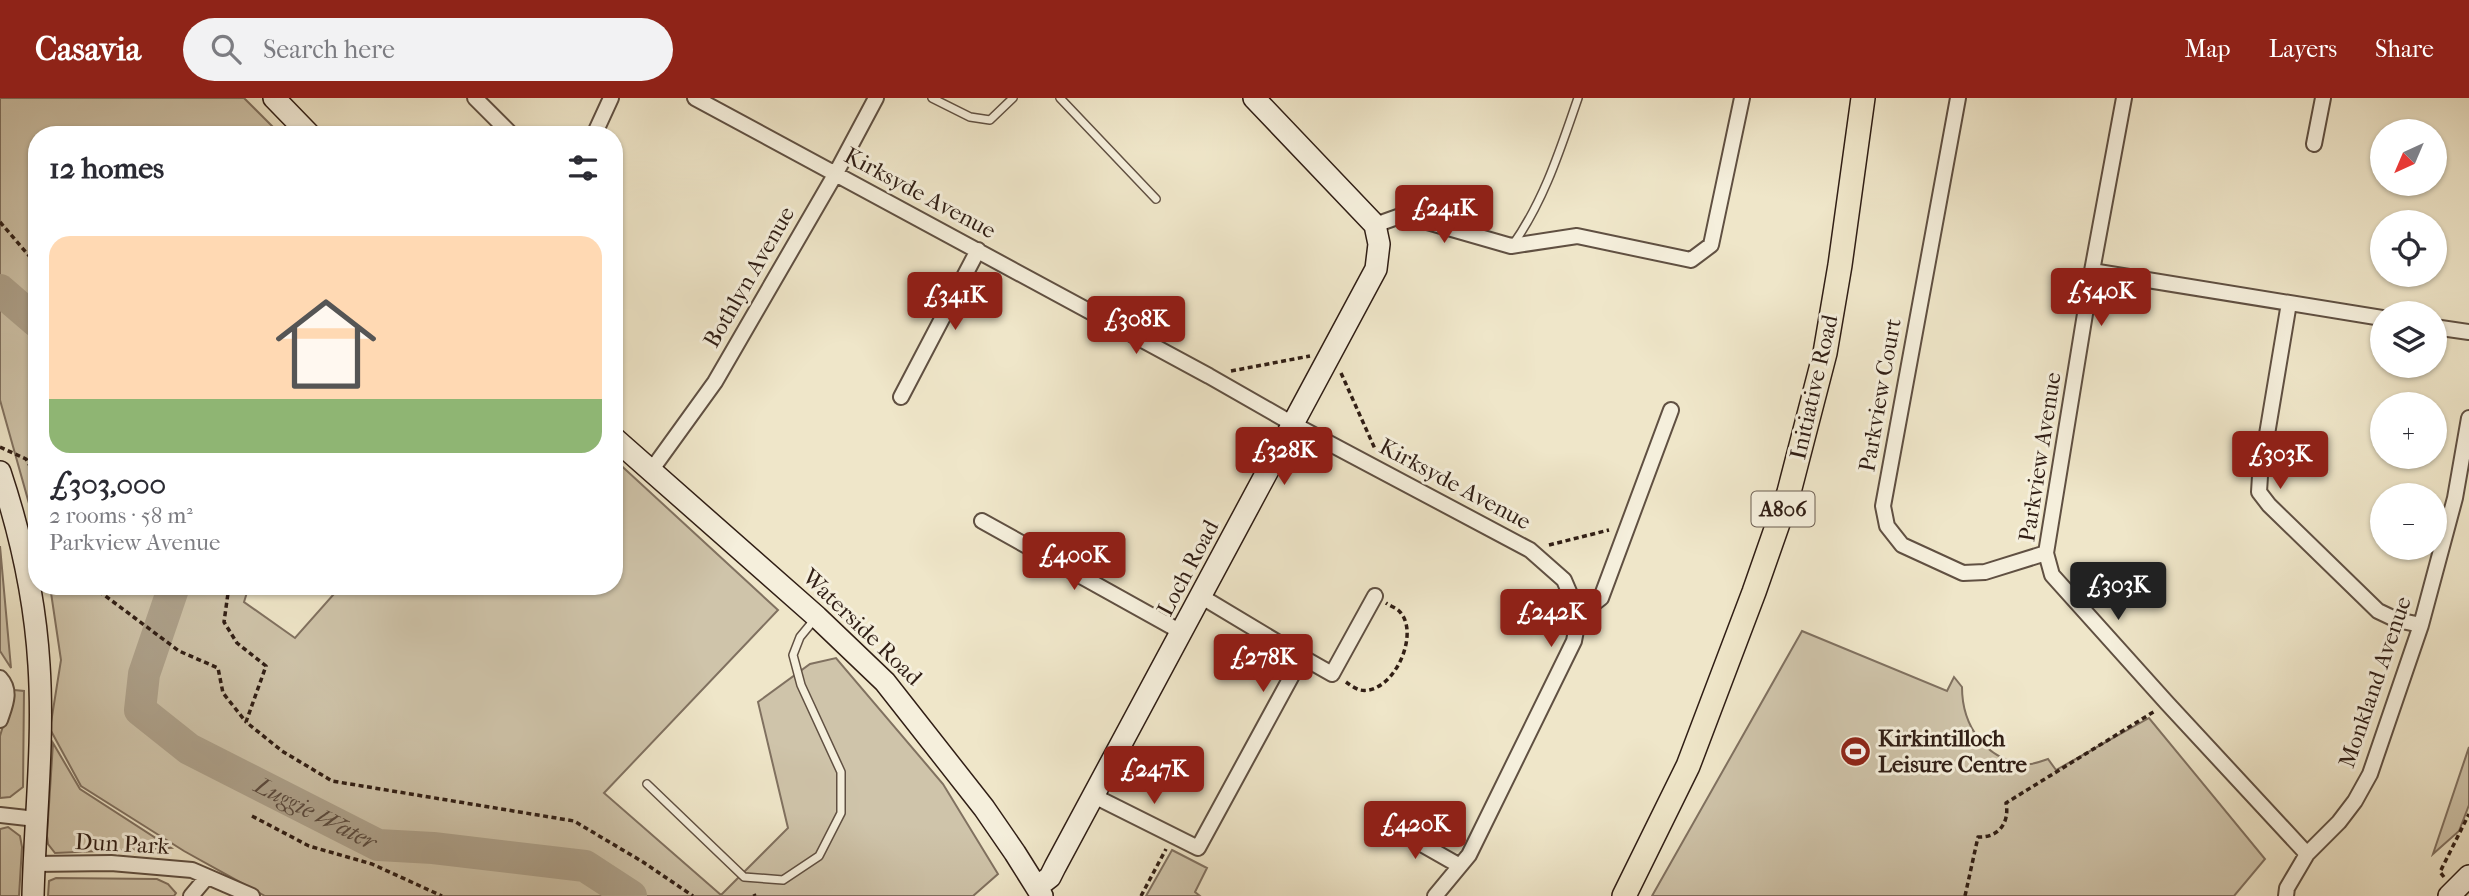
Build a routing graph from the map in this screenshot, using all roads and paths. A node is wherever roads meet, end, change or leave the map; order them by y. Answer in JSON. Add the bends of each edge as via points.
{"nodes":[{"id":1,"x":274,"y":98,"type":"edge"},
{"id":2,"x":475,"y":98,"type":"edge"},
{"id":3,"x":611,"y":98,"type":"edge"},
{"id":4,"x":695,"y":98,"type":"edge"},
{"id":5,"x":876,"y":98,"type":"edge"},
{"id":6,"x":932,"y":98,"type":"edge"},
{"id":7,"x":1013,"y":98,"type":"edge"},
{"id":8,"x":1060,"y":98,"type":"edge"},
{"id":9,"x":1254,"y":98,"type":"edge"},
{"id":10,"x":1578,"y":98,"type":"edge"},
{"id":11,"x":1742,"y":98,"type":"edge"},
{"id":12,"x":1863,"y":98,"type":"edge"},
{"id":13,"x":1958,"y":98,"type":"edge"},
{"id":14,"x":2124,"y":98,"type":"edge"},
{"id":15,"x":2323,"y":98,"type":"edge"},
{"id":16,"x":301,"y":126,"type":"edge"},
{"id":17,"x":503,"y":126,"type":"edge"},
{"id":18,"x":598,"y":126,"type":"edge"},
{"id":19,"x":2315,"y":144,"type":"dead end"},
{"id":20,"x":836,"y":173,"type":"junction"},
{"id":21,"x":1156,"y":199,"type":"dead end"},
{"id":22,"x":0,"y":222,"type":"edge"},
{"id":23,"x":1375,"y":225,"type":"junction"},
{"id":24,"x":1511,"y":246,"type":"junction"},
{"id":25,"x":978,"y":250,"type":"junction"},
{"id":26,"x":28,"y":255,"type":"edge"},
{"id":27,"x":2092,"y":271,"type":"junction"},
{"id":28,"x":2289,"y":303,"type":"junction"},
{"id":29,"x":2370,"y":316,"type":"edge"},
{"id":30,"x":2447,"y":329,"type":"edge"},
{"id":31,"x":2469,"y":332,"type":"edge"},
{"id":32,"x":901,"y":397,"type":"dead end"},
{"id":33,"x":1671,"y":410,"type":"dead end"},
{"id":34,"x":2469,"y":418,"type":"edge"},
{"id":35,"x":1293,"y":424,"type":"junction"},
{"id":36,"x":623,"y":446,"type":"edge"},
{"id":37,"x":0,"y":447,"type":"edge"},
{"id":38,"x":28,"y":463,"type":"edge"},
{"id":39,"x":0,"y":471,"type":"edge"},
{"id":40,"x":650,"y":472,"type":"junction"},
{"id":41,"x":982,"y":521,"type":"dead end"},
{"id":42,"x":1628,"y":525,"type":"junction"},
{"id":43,"x":1530,"y":550,"type":"junction"},
{"id":44,"x":2046,"y":553,"type":"junction"},
{"id":45,"x":28,"y":577,"type":"edge"},
{"id":46,"x":32,"y":595,"type":"edge"},
{"id":47,"x":105,"y":595,"type":"edge"},
{"id":48,"x":228,"y":595,"type":"edge"},
{"id":49,"x":1375,"y":596,"type":"joint"},
{"id":50,"x":1202,"y":597,"type":"junction"},
{"id":51,"x":1578,"y":615,"type":"junction"},
{"id":52,"x":817,"y":617,"type":"junction"},
{"id":53,"x":2421,"y":625,"type":"junction"},
{"id":54,"x":1183,"y":633,"type":"junction"},
{"id":55,"x":1302,"y":657,"type":"junction"},
{"id":56,"x":1332,"y":674,"type":"junction"},
{"id":57,"x":0,"y":678,"type":"edge"},
{"id":58,"x":2167,"y":704,"type":"junction"},
{"id":59,"x":0,"y":720,"type":"edge"},
{"id":60,"x":246,"y":722,"type":"junction"},
{"id":61,"x":647,"y":784,"type":"dead end"},
{"id":62,"x":1094,"y":796,"type":"junction"},
{"id":63,"x":2469,"y":814,"type":"edge"},
{"id":64,"x":0,"y":815,"type":"edge"},
{"id":65,"x":252,"y":816,"type":"dead end"},
{"id":66,"x":36,"y":819,"type":"junction"},
{"id":67,"x":1388,"y":825,"type":"dead end"},
{"id":68,"x":1174,"y":835,"type":"junction"},
{"id":69,"x":2307,"y":854,"type":"junction"},
{"id":70,"x":34,"y":864,"type":"junction"},
{"id":71,"x":1460,"y":866,"type":"junction"},
{"id":72,"x":207,"y":877,"type":"junction"},
{"id":73,"x":2458,"y":887,"type":"edge"},
{"id":74,"x":1040,"y":891,"type":"edge"},
{"id":75,"x":33,"y":896,"type":"edge"},
{"id":76,"x":191,"y":896,"type":"edge"},
{"id":77,"x":252,"y":896,"type":"edge"},
{"id":78,"x":442,"y":896,"type":"edge"},
{"id":79,"x":693,"y":896,"type":"edge"},
{"id":80,"x":1141,"y":896,"type":"edge"},
{"id":81,"x":1435,"y":896,"type":"edge"},
{"id":82,"x":1624,"y":896,"type":"edge"},
{"id":83,"x":1965,"y":896,"type":"edge"},
{"id":84,"x":2286,"y":896,"type":"edge"}],
"edges":[{"from":1,"to":16,"type":"street"},
{"from":2,"to":17,"type":"street"},
{"from":3,"to":18,"type":"street"},
{"from":4,"to":20,"type":"street","name":"Kirksyde Avenue"},
{"from":5,"to":20,"type":"street","name":"Bothlyn Avenue"},
{"from":6,"to":7,"type":"lane","via":[[970,117],[990,120]]},
{"from":8,"to":21,"type":"lane"},
{"from":9,"to":23,"type":"street"},
{"from":10,"to":24,"type":"lane","via":[[1549,182]]},
{"from":11,"to":24,"type":"street","via":[[1711,245],[1691,260],[1577,236]]},
{"from":12,"to":82,"type":"main road","name":"Initiative Road","number":"A806","via":[[1825,353],[1789,492],[1688,766]]},
{"from":13,"to":44,"type":"street","name":"Parkview Court","via":[[1883,506],[1887,526],[1902,545],[1964,573],[1985,572]]},
{"from":14,"to":27,"type":"street","name":"Parkview Avenue"},
{"from":15,"to":19,"type":"street"},
{"from":20,"to":25,"type":"street","name":"Kirksyde Avenue"},
{"from":20,"to":40,"type":"street","name":"Bothlyn Avenue","via":[[715,382]]},
{"from":22,"to":26,"type":"path"},
{"from":23,"to":24,"type":"street","via":[[1403,215]]},
{"from":23,"to":35,"type":"street","name":"Loch Road","via":[[1379,244],[1376,269]]},
{"from":25,"to":32,"type":"street"},
{"from":25,"to":35,"type":"street","name":"Kirksyde Avenue"},
{"from":27,"to":28,"type":"street"},
{"from":27,"to":44,"type":"street","name":"Parkview Avenue"},
{"from":28,"to":29,"type":"street"},
{"from":28,"to":53,"type":"street","via":[[2259,492],[2378,611]]},
{"from":30,"to":31,"type":"street"},
{"from":33,"to":42,"type":"street"},
{"from":34,"to":53,"type":"street","name":"Monkland Avenue","via":[[2455,498]]},
{"from":35,"to":43,"type":"street","name":"Kirksyde Avenue"},
{"from":35,"to":50,"type":"street","name":"Loch Road"},
{"from":36,"to":40,"type":"street","name":"Waterside Road"},
{"from":37,"to":38,"type":"path"},
{"from":39,"to":45,"type":"street"},
{"from":40,"to":52,"type":"street","name":"Waterside Road"},
{"from":41,"to":54,"type":"street"},
{"from":42,"to":43,"type":"path"},
{"from":42,"to":51,"type":"street","via":[[1601,598]]},
{"from":43,"to":51,"type":"street","name":"Kirksyde Avenue","via":[[1564,580]]},
{"from":44,"to":58,"type":"street","name":"Parkview Avenue","via":[[2052,575]]},
{"from":46,"to":66,"type":"street","via":[[39,666]]},
{"from":47,"to":60,"type":"path","via":[[179,651],[218,668],[223,693]]},
{"from":48,"to":60,"type":"path","via":[[224,622],[237,643],[266,666]]},
{"from":49,"to":56,"type":"street"},
{"from":49,"to":56,"type":"path","via":[[1401,612],[1407,626],[1408,643],[1389,680],[1375,690],[1359,690]]},
{"from":50,"to":54,"type":"street","name":"Loch Road"},
{"from":50,"to":55,"type":"street"},
{"from":51,"to":71,"type":"street","via":[[1574,641]]},
{"from":52,"to":61,"type":"lane","via":[[800,637],[793,655],[801,685],[841,772],[841,813],[819,856],[783,880],[744,877]]},
{"from":52,"to":74,"type":"street","name":"Waterside Road","via":[[900,698]]},
{"from":53,"to":69,"type":"street","name":"Monkland Avenue","via":[[2370,774],[2339,822]]},
{"from":54,"to":62,"type":"street","name":"Loch Road"},
{"from":55,"to":56,"type":"street"},
{"from":55,"to":68,"type":"street","via":[[1198,848]]},
{"from":57,"to":59,"type":"street","via":[[7,690]]},
{"from":58,"to":69,"type":"street","name":"Parkview Avenue"},
{"from":58,"to":83,"type":"path","via":[[2006,803],[2004,825],[1992,835],[1978,837]]},
{"from":60,"to":79,"type":"path","via":[[282,751],[332,781],[574,821]]},
{"from":62,"to":68,"type":"street"},
{"from":62,"to":74,"type":"street","name":"Loch Road"},
{"from":63,"to":73,"type":"path","via":[[2440,872]]},
{"from":64,"to":66,"type":"street"},
{"from":65,"to":78,"type":"path","via":[[309,846],[372,864]]},
{"from":66,"to":70,"type":"street"},
{"from":67,"to":71,"type":"street"},
{"from":68,"to":80,"type":"path"},
{"from":69,"to":84,"type":"street","name":"Monkland Avenue"},
{"from":70,"to":72,"type":"street","name":"Dun Park","via":[[111,863],[192,870]]},
{"from":70,"to":75,"type":"street"},
{"from":71,"to":81,"type":"street"},
{"from":72,"to":76,"type":"street"},
{"from":72,"to":77,"type":"street","name":"Dun Park"}]}
